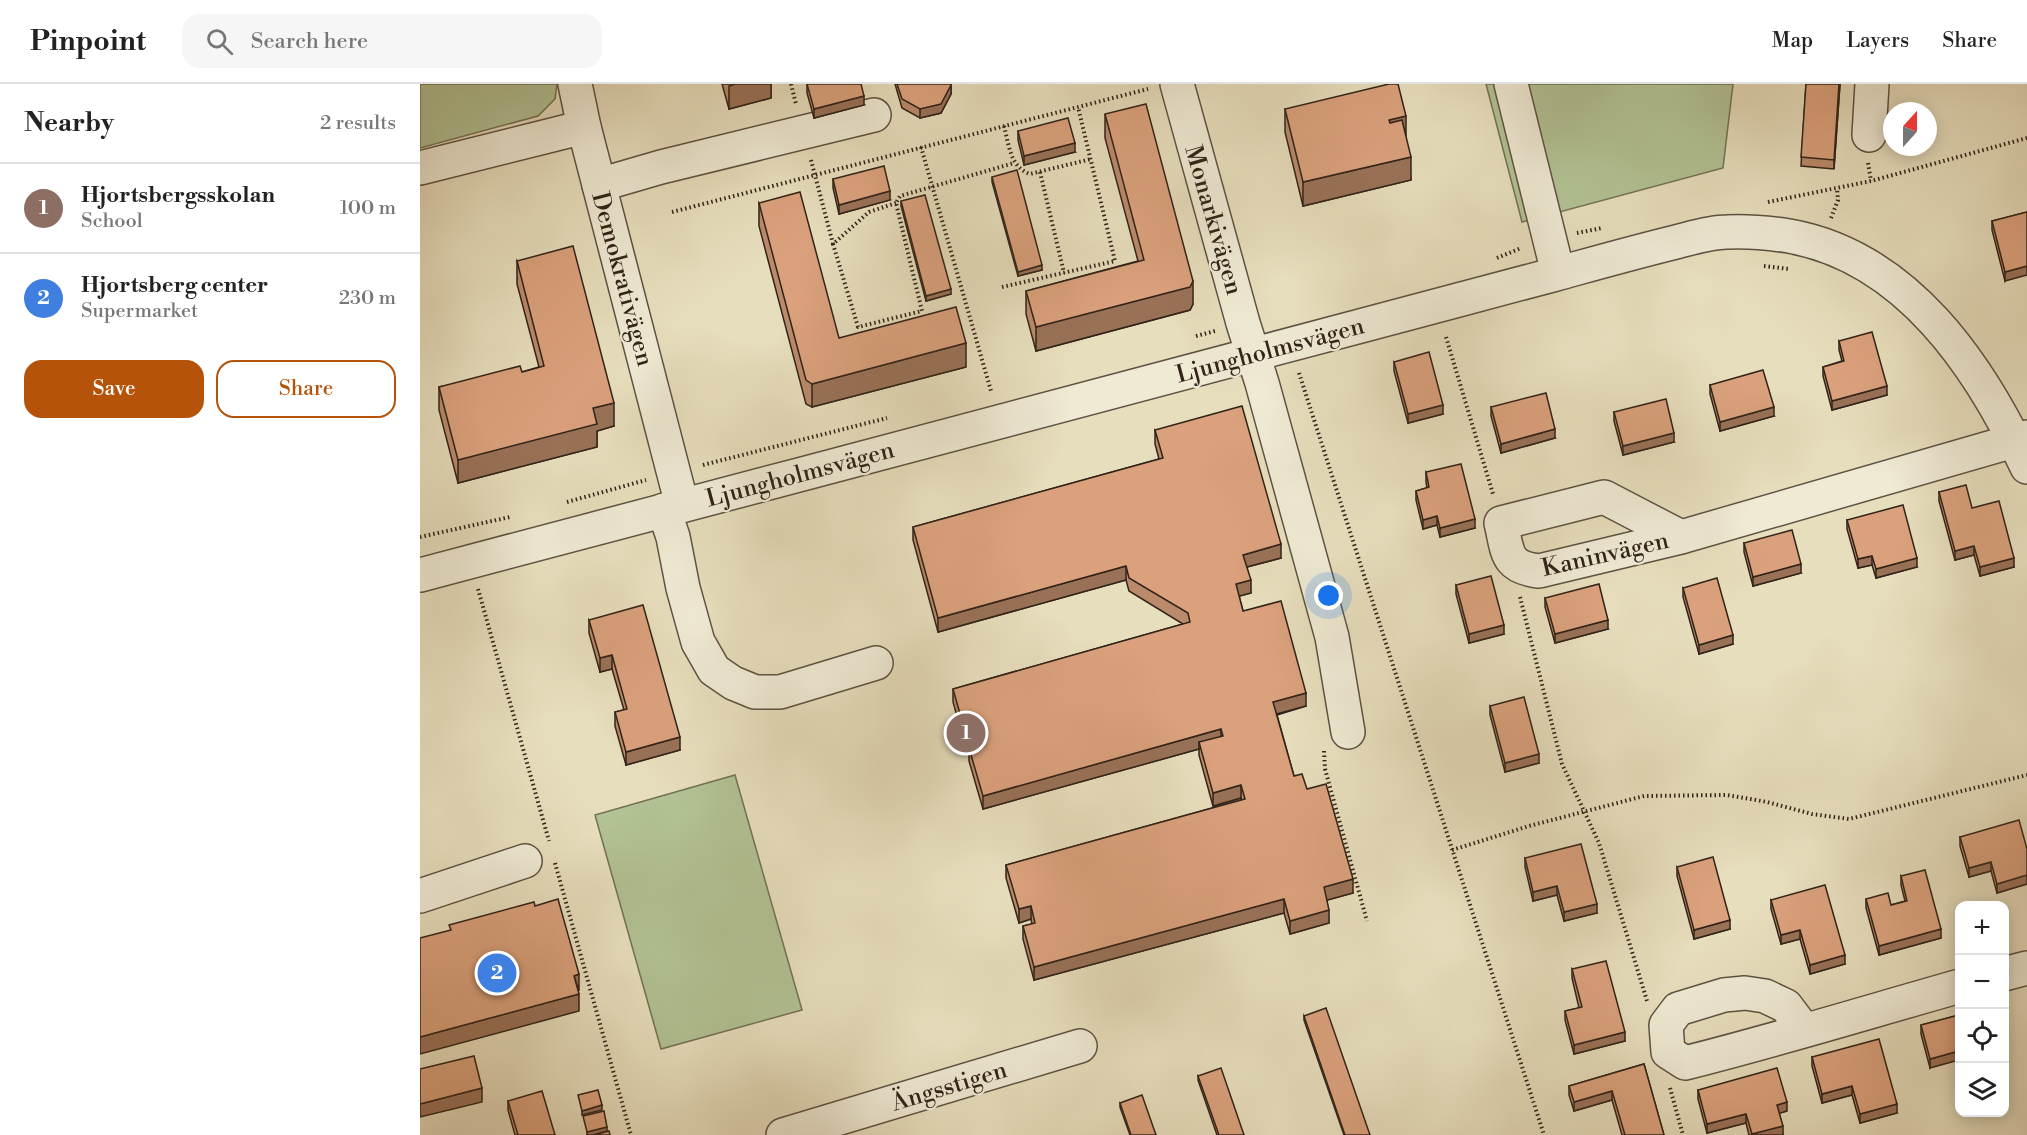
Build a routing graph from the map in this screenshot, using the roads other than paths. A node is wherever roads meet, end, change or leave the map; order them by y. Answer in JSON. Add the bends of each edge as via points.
{"nodes":[{"id":1,"x":575,"y":84,"type":"edge"},
{"id":2,"x":1511,"y":84,"type":"edge"},
{"id":3,"x":1872,"y":84,"type":"edge"},
{"id":4,"x":1165,"y":86,"type":"edge"},
{"id":5,"x":874,"y":115,"type":"dead end"},
{"id":6,"x":584,"y":127,"type":"junction"},
{"id":7,"x":1869,"y":135,"type":"dead end"},
{"id":8,"x":420,"y":168,"type":"edge"},
{"id":9,"x":599,"y":185,"type":"junction"},
{"id":10,"x":1558,"y":273,"type":"junction"},
{"id":11,"x":1253,"y":355,"type":"junction"},
{"id":12,"x":2023,"y":448,"type":"edge"},
{"id":13,"x":673,"y":508,"type":"junction"},
{"id":14,"x":1681,"y":537,"type":"junction"},
{"id":15,"x":420,"y":575,"type":"edge"},
{"id":16,"x":876,"y":663,"type":"dead end"},
{"id":17,"x":1348,"y":732,"type":"road end"},
{"id":18,"x":525,"y":861,"type":"dead end"},
{"id":19,"x":420,"y":896,"type":"edge"},
{"id":20,"x":2027,"y":968,"type":"edge"},
{"id":21,"x":2009,"y":973,"type":"edge"},
{"id":22,"x":1955,"y":988,"type":"edge"},
{"id":23,"x":1804,"y":1030,"type":"junction"},
{"id":24,"x":1080,"y":1046,"type":"dead end"},
{"id":25,"x":783,"y":1135,"type":"edge"}],
"edges":[{"from":1,"to":6,"type":"street","name":"Demokrativägen"},
{"from":2,"to":10,"type":"street"},
{"from":3,"to":7,"type":"street"},
{"from":4,"to":11,"type":"street","name":"Monarkivägen"},
{"from":5,"to":9,"type":"street"},
{"from":6,"to":8,"type":"street"},
{"from":6,"to":9,"type":"street","name":"Demokrativägen"},
{"from":9,"to":13,"type":"street","name":"Demokrativägen","via":[[674,473]]},
{"from":10,"to":11,"type":"street","name":"Ljungholmsvägen"},
{"from":10,"to":12,"type":"street","name":"Ljungholmsvägen","via":[[1723,231],[1792,237],[1820,245],[1886,277],[1942,330],[1970,365]]},
{"from":11,"to":13,"type":"street","name":"Ljungholmsvägen"},
{"from":11,"to":17,"type":"street","name":"Monarkivägen","via":[[1332,638]]},
{"from":12,"to":14,"type":"street","name":"Kaninvägen"},
{"from":13,"to":15,"type":"street","name":"Ljungholmsvägen"},
{"from":13,"to":16,"type":"street","name":"Demokrativägen","via":[[673,537],[683,588],[698,642],[714,670],[755,692],[780,692]]},
{"from":14,"to":14,"type":"street","name":"Kaninvägen","via":[[1604,497],[1502,523],[1509,558],[1522,569],[1539,572]]},
{"from":18,"to":19,"type":"street"},
{"from":20,"to":21,"type":"street"},
{"from":22,"to":23,"type":"street"},
{"from":23,"to":23,"type":"street","via":[[1685,1063],[1667,1038],[1678,1009],[1745,993],[1765,996],[1786,1006]]},
{"from":24,"to":25,"type":"street","name":"Ängsstigen"}]}
